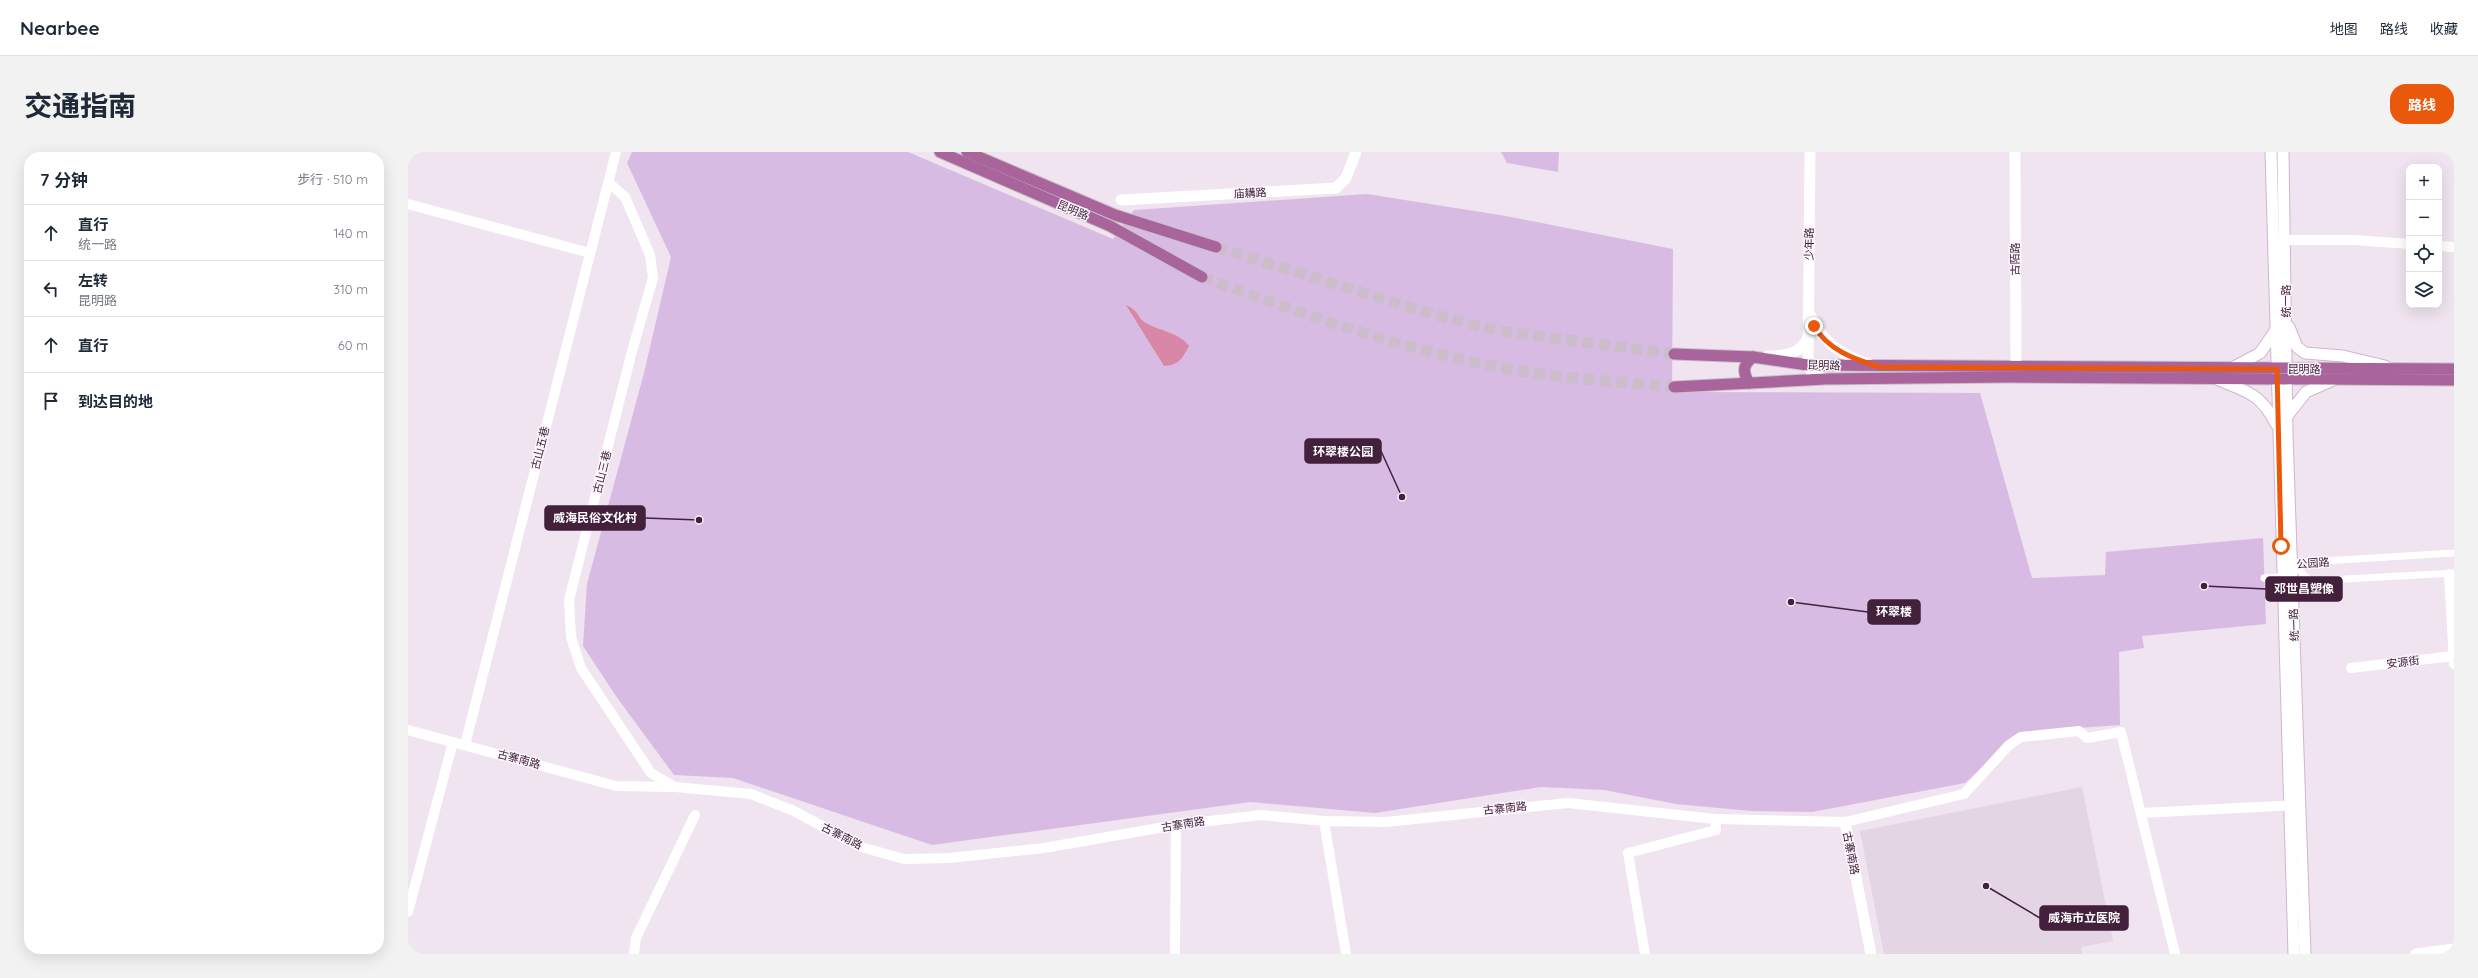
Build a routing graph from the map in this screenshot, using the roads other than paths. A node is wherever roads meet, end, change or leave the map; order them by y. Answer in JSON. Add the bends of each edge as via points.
{"nodes":[{"id":1,"x":616,"y":152,"type":"edge"},
{"id":2,"x":940,"y":152,"type":"edge"},
{"id":3,"x":967,"y":152,"type":"edge"},
{"id":4,"x":1356,"y":152,"type":"edge"},
{"id":5,"x":1810,"y":152,"type":"edge"},
{"id":6,"x":2015,"y":152,"type":"edge"},
{"id":7,"x":2271,"y":152,"type":"edge"},
{"id":8,"x":2284,"y":152,"type":"edge"},
{"id":9,"x":609,"y":183,"type":"junction"},
{"id":10,"x":1121,"y":200,"type":"dead end"},
{"id":11,"x":408,"y":204,"type":"edge"},
{"id":12,"x":2286,"y":240,"type":"junction"},
{"id":13,"x":2406,"y":244,"type":"edge"},
{"id":14,"x":2442,"y":246,"type":"edge"},
{"id":15,"x":1216,"y":247,"type":"tunnel mouth"},
{"id":16,"x":2454,"y":247,"type":"edge"},
{"id":17,"x":590,"y":253,"type":"junction"},
{"id":18,"x":1202,"y":277,"type":"tunnel mouth"},
{"id":19,"x":1809,"y":311,"type":"junction"},
{"id":20,"x":2286,"y":316,"type":"junction"},
{"id":21,"x":2276,"y":329,"type":"junction"},
{"id":22,"x":1808,"y":336,"type":"junction"},
{"id":23,"x":1674,"y":354,"type":"tunnel mouth"},
{"id":24,"x":1754,"y":357,"type":"junction"},
{"id":25,"x":1808,"y":365,"type":"junction"},
{"id":26,"x":1879,"y":367,"type":"junction"},
{"id":27,"x":2016,"y":367,"type":"junction"},
{"id":28,"x":2230,"y":368,"type":"junction"},
{"id":29,"x":2395,"y":369,"type":"junction"},
{"id":30,"x":2454,"y":369,"type":"edge"},
{"id":31,"x":2281,"y":375,"type":"junction"},
{"id":32,"x":1825,"y":379,"type":"junction"},
{"id":33,"x":2219,"y":380,"type":"junction"},
{"id":34,"x":2333,"y":380,"type":"junction"},
{"id":35,"x":2454,"y":380,"type":"edge"},
{"id":36,"x":1748,"y":383,"type":"junction"},
{"id":37,"x":2454,"y":384,"type":"edge"},
{"id":38,"x":1674,"y":387,"type":"tunnel mouth"},
{"id":39,"x":2287,"y":416,"type":"junction"},
{"id":40,"x":2277,"y":427,"type":"junction"},
{"id":41,"x":2454,"y":553,"type":"edge"},
{"id":42,"x":2291,"y":563,"type":"junction"},
{"id":43,"x":2452,"y":574,"type":"edge"},
{"id":44,"x":2280,"y":577,"type":"dead end"},
{"id":45,"x":2264,"y":578,"type":"dead end"},
{"id":46,"x":2454,"y":659,"type":"edge"},
{"id":47,"x":2351,"y":668,"type":"dead end"},
{"id":48,"x":408,"y":730,"type":"edge"},
{"id":49,"x":454,"y":742,"type":"junction"},
{"id":50,"x":465,"y":744,"type":"junction"},
{"id":51,"x":675,"y":787,"type":"junction"},
{"id":52,"x":2295,"y":805,"type":"junction"},
{"id":53,"x":2141,"y":813,"type":"junction"},
{"id":54,"x":695,"y":815,"type":"dead end"},
{"id":55,"x":1715,"y":819,"type":"junction"},
{"id":56,"x":1324,"y":820,"type":"junction"},
{"id":57,"x":1845,"y":822,"type":"junction"},
{"id":58,"x":1176,"y":825,"type":"junction"},
{"id":59,"x":408,"y":912,"type":"edge"},
{"id":60,"x":2454,"y":949,"type":"edge"},
{"id":61,"x":634,"y":954,"type":"edge"},
{"id":62,"x":1175,"y":954,"type":"edge"},
{"id":63,"x":1346,"y":954,"type":"edge"},
{"id":64,"x":1645,"y":954,"type":"edge"},
{"id":65,"x":1871,"y":954,"type":"edge"},
{"id":66,"x":2175,"y":954,"type":"edge"},
{"id":67,"x":2294,"y":954,"type":"edge"},
{"id":68,"x":2305,"y":954,"type":"edge"},
{"id":69,"x":2416,"y":954,"type":"edge"}],
"edges":[{"from":1,"to":9,"type":"street","name":"古山五巷"},
{"from":2,"to":18,"type":"main road","name":"昆明路","via":[[1110,226]]},
{"from":3,"to":15,"type":"main road","name":"昆明路","via":[[1115,215]]},
{"from":4,"to":10,"type":"main road","name":"庙耩路","via":[[1346,178],[1336,188]]},
{"from":5,"to":19,"type":"main road","name":"少年路"},
{"from":6,"to":27,"type":"main road","name":"古陌路"},
{"from":7,"to":21,"type":"main road","name":"统一路"},
{"from":8,"to":12,"type":"main road","name":"统一路"},
{"from":9,"to":17,"type":"street","name":"古山五巷"},
{"from":9,"to":51,"type":"street","name":"古山三巷","via":[[625,197],[650,255],[654,278],[630,359],[569,600],[571,637],[581,668],[651,773]]},
{"from":11,"to":17,"type":"street"},
{"from":12,"to":13,"type":"street","via":[[2354,240]]},
{"from":12,"to":20,"type":"main road","name":"统一路"},
{"from":14,"to":16,"type":"street"},
{"from":17,"to":50,"type":"street","name":"古山五巷"},
{"from":19,"to":22,"type":"main road","name":"少年路"},
{"from":19,"to":26,"type":"main road","via":[[1821,338],[1856,360]]},
{"from":20,"to":29,"type":"main road","via":[[2291,337],[2297,347],[2305,353],[2343,356]]},
{"from":20,"to":31,"type":"main road","name":"统一路"},
{"from":21,"to":28,"type":"main road","via":[[2260,353]]},
{"from":21,"to":31,"type":"main road","name":"统一路"},
{"from":22,"to":24,"type":"main road","via":[[1804,346],[1794,353]]},
{"from":22,"to":25,"type":"main road","name":"少年路"},
{"from":23,"to":24,"type":"main road","name":"昆明路"},
{"from":24,"to":25,"type":"main road","name":"昆明路"},
{"from":24,"to":36,"type":"main road","via":[[1746,363],[1744,370]]},
{"from":25,"to":26,"type":"main road","name":"昆明路"},
{"from":25,"to":32,"type":"main road","via":[[1812,374]]},
{"from":26,"to":27,"type":"main road","name":"昆明路"},
{"from":27,"to":28,"type":"main road","name":"昆明路"},
{"from":28,"to":31,"type":"main road","name":"昆明路"},
{"from":29,"to":30,"type":"main road","name":"昆明路"},
{"from":29,"to":31,"type":"main road","name":"昆明路"},
{"from":31,"to":33,"type":"main road","name":"昆明路"},
{"from":31,"to":34,"type":"main road","name":"昆明路"},
{"from":31,"to":39,"type":"main road","name":"统一路"},
{"from":31,"to":40,"type":"main road","name":"统一路"},
{"from":32,"to":33,"type":"main road","name":"昆明路","via":[[2008,377]]},
{"from":32,"to":36,"type":"main road","name":"昆明路"},
{"from":33,"to":40,"type":"main road","via":[[2260,400],[2268,407]]},
{"from":34,"to":35,"type":"main road","name":"昆明路"},
{"from":34,"to":39,"type":"main road","via":[[2306,392]]},
{"from":35,"to":37,"type":"street"},
{"from":36,"to":38,"type":"main road","name":"昆明路"},
{"from":39,"to":42,"type":"main road","name":"统一路"},
{"from":40,"to":52,"type":"main road","name":"统一路"},
{"from":41,"to":42,"type":"street","name":"公园路"},
{"from":42,"to":43,"type":"street","name":"公园路","via":[[2310,581]]},
{"from":42,"to":52,"type":"main road","name":"统一路"},
{"from":43,"to":46,"type":"street"},
{"from":44,"to":45,"type":"street"},
{"from":46,"to":47,"type":"street","name":"安源街"},
{"from":48,"to":49,"type":"street","name":"古寨南路"},
{"from":49,"to":50,"type":"street","name":"古寨南路"},
{"from":49,"to":59,"type":"street"},
{"from":50,"to":51,"type":"street","name":"古寨南路","via":[[616,786]]},
{"from":51,"to":58,"type":"street","name":"古寨南路","via":[[751,794],[794,811],[861,847],[904,859],[949,858],[1044,848]]},
{"from":52,"to":53,"type":"street"},
{"from":52,"to":67,"type":"main road","name":"统一路"},
{"from":52,"to":68,"type":"main road","name":"统一路"},
{"from":53,"to":57,"type":"street","via":[[2121,732],[2087,738],[2079,731],[2021,737],[2009,745],[1964,794]]},
{"from":53,"to":66,"type":"street"},
{"from":54,"to":61,"type":"street","via":[[636,938]]},
{"from":55,"to":56,"type":"street","name":"古寨南路","via":[[1568,803],[1386,822]]},
{"from":55,"to":57,"type":"street","name":"古寨南路"},
{"from":55,"to":64,"type":"street","via":[[1716,830],[1628,853]]},
{"from":56,"to":58,"type":"street","name":"古寨南路","via":[[1261,815]]},
{"from":56,"to":63,"type":"street"},
{"from":57,"to":65,"type":"main road","name":"古寨南路"},
{"from":58,"to":62,"type":"street"},
{"from":60,"to":69,"type":"main road"}]}
